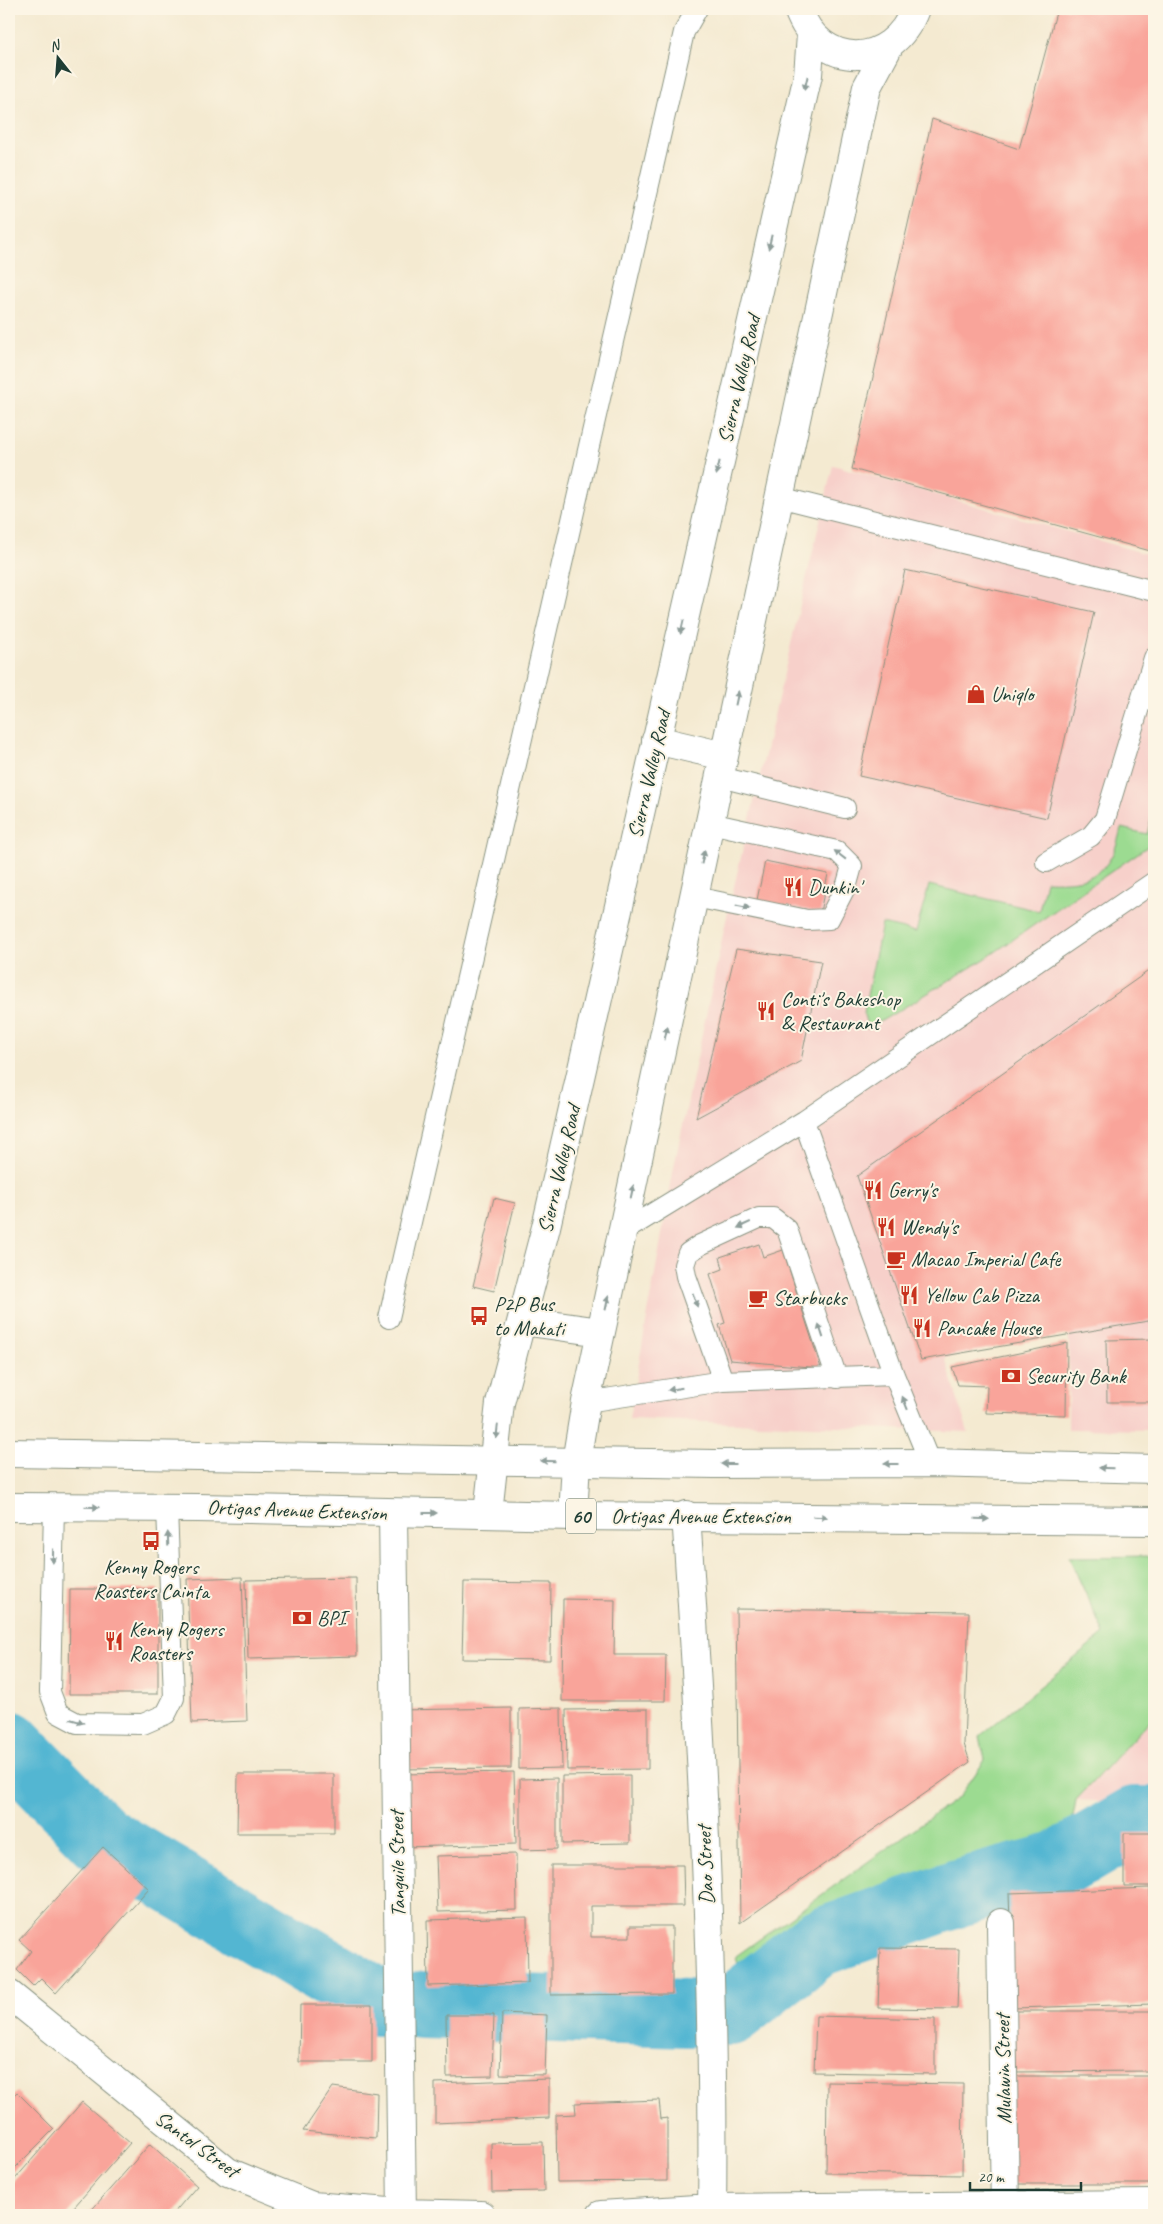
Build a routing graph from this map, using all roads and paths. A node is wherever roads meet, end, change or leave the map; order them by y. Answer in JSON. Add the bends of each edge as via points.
{"nodes":[{"id":1,"x":698,"y":9,"type":"edge"},
{"id":2,"x":798,"y":9,"type":"edge"},
{"id":3,"x":915,"y":9,"type":"edge"},
{"id":4,"x":811,"y":35,"type":"junction"},
{"id":5,"x":889,"y":46,"type":"junction"},
{"id":6,"x":780,"y":497,"type":"junction"},
{"id":7,"x":1154,"y":591,"type":"edge"},
{"id":8,"x":1154,"y":658,"type":"edge"},
{"id":9,"x":656,"y":740,"type":"junction"},
{"id":10,"x":722,"y":767,"type":"junction"},
{"id":11,"x":846,"y":808,"type":"dead end"},
{"id":12,"x":710,"y":823,"type":"junction"},
{"id":13,"x":1046,"y":862,"type":"dead end"},
{"id":14,"x":1154,"y":882,"type":"edge"},
{"id":15,"x":695,"y":897,"type":"junction"},
{"id":16,"x":804,"y":1121,"type":"junction"},
{"id":17,"x":624,"y":1231,"type":"junction"},
{"id":18,"x":389,"y":1318,"type":"dead end"},
{"id":19,"x":522,"y":1321,"type":"junction"},
{"id":20,"x":601,"y":1332,"type":"junction"},
{"id":21,"x":894,"y":1375,"type":"junction"},
{"id":22,"x":837,"y":1378,"type":"junction"},
{"id":23,"x":723,"y":1381,"type":"junction"},
{"id":24,"x":586,"y":1402,"type":"junction"},
{"id":25,"x":9,"y":1453,"type":"edge"},
{"id":26,"x":494,"y":1460,"type":"junction"},
{"id":27,"x":576,"y":1462,"type":"junction"},
{"id":28,"x":930,"y":1464,"type":"junction"},
{"id":29,"x":1154,"y":1469,"type":"edge"},
{"id":30,"x":9,"y":1507,"type":"edge"},
{"id":31,"x":54,"y":1507,"type":"junction"},
{"id":32,"x":167,"y":1508,"type":"junction"},
{"id":33,"x":392,"y":1513,"type":"junction"},
{"id":34,"x":488,"y":1513,"type":"junction"},
{"id":35,"x":573,"y":1516,"type":"junction"},
{"id":36,"x":686,"y":1516,"type":"junction"},
{"id":37,"x":1154,"y":1520,"type":"edge"},
{"id":38,"x":1001,"y":1923,"type":"dead end"},
{"id":39,"x":9,"y":1995,"type":"edge"},
{"id":40,"x":1154,"y":2204,"type":"edge"},
{"id":41,"x":1005,"y":2211,"type":"edge"},
{"id":42,"x":712,"y":2212,"type":"edge"},
{"id":43,"x":402,"y":2214,"type":"edge"},
{"id":44,"x":481,"y":2215,"type":"edge"},
{"id":45,"x":601,"y":2215,"type":"edge"}],
"edges":[{"from":1,"to":18,"type":"lane","via":[[684,32]]},
{"from":2,"to":4,"type":"street"},
{"from":3,"to":5,"type":"street","via":[[905,30]]},
{"from":4,"to":5,"type":"street","via":[[824,46],[856,55],[873,53]]},
{"from":4,"to":9,"type":"street","name":"Sierra Valley Road","one_way":true,"via":[[808,75]]},
{"from":5,"to":6,"type":"street","via":[[867,87]]},
{"from":6,"to":7,"type":"lane"},
{"from":10,"to":6,"type":"street","one_way":true},
{"from":8,"to":13,"type":"lane","via":[[1106,819],[1091,836]]},
{"from":9,"to":10,"type":"street"},
{"from":9,"to":19,"type":"street","name":"Sierra Valley Road"},
{"from":10,"to":11,"type":"lane"},
{"from":10,"to":12,"type":"street"},
{"from":15,"to":12,"type":"street","one_way":true},
{"from":15,"to":12,"type":"lane","one_way":true,"via":[[807,920],[829,919],[847,884],[852,866],[836,850]]},
{"from":14,"to":16,"type":"lane"},
{"from":17,"to":15,"type":"street","one_way":true},
{"from":16,"to":17,"type":"lane"},
{"from":16,"to":21,"type":"lane"},
{"from":20,"to":17,"type":"street","one_way":true},
{"from":19,"to":20,"type":"street"},
{"from":19,"to":26,"type":"street","name":"Sierra Valley Road","one_way":true,"via":[[500,1403]]},
{"from":20,"to":24,"type":"street"},
{"from":21,"to":22,"type":"lane"},
{"from":28,"to":21,"type":"lane","one_way":true},
{"from":22,"to":23,"type":"lane"},
{"from":22,"to":23,"type":"lane","one_way":true,"via":[[788,1229],[773,1218],[760,1218],[700,1245],[688,1253],[684,1265]]},
{"from":23,"to":24,"type":"lane","one_way":true},
{"from":24,"to":27,"type":"street"},
{"from":25,"to":26,"type":"street"},
{"from":27,"to":26,"type":"street","one_way":true},
{"from":26,"to":34,"type":"street","name":"Sierra Valley Road"},
{"from":28,"to":27,"type":"street","one_way":true},
{"from":27,"to":35,"type":"street"},
{"from":29,"to":28,"type":"street","one_way":true},
{"from":30,"to":31,"type":"street","name":"Ortigas Avenue Extension","number":"60"},
{"from":31,"to":32,"type":"street","name":"Ortigas Avenue Extension","number":"60","one_way":true},
{"from":31,"to":32,"type":"lane","one_way":true,"via":[[50,1692],[58,1713],[77,1723],[124,1724],[143,1724],[166,1714],[174,1698]]},
{"from":32,"to":33,"type":"street","name":"Ortigas Avenue Extension","number":"60"},
{"from":33,"to":34,"type":"street","name":"Ortigas Avenue Extension","number":"60","one_way":true},
{"from":33,"to":43,"type":"street","name":"Tanguile Street"},
{"from":34,"to":35,"type":"street","name":"Ortigas Avenue Extension","number":"60"},
{"from":35,"to":36,"type":"street","name":"Ortigas Avenue Extension","number":"60"},
{"from":36,"to":37,"type":"street","name":"Ortigas Avenue Extension","number":"60","one_way":true},
{"from":36,"to":42,"type":"street","name":"Dao Street","via":[[698,1696],[708,1954]]},
{"from":38,"to":41,"type":"street","name":"Mulawin Street"},
{"from":39,"to":43,"type":"street","name":"Santol Street","via":[[228,2172],[312,2206]]},
{"from":40,"to":41,"type":"street"},
{"from":41,"to":42,"type":"street"},
{"from":42,"to":45,"type":"street"},
{"from":43,"to":44,"type":"street","name":"Santol Street"}]}
